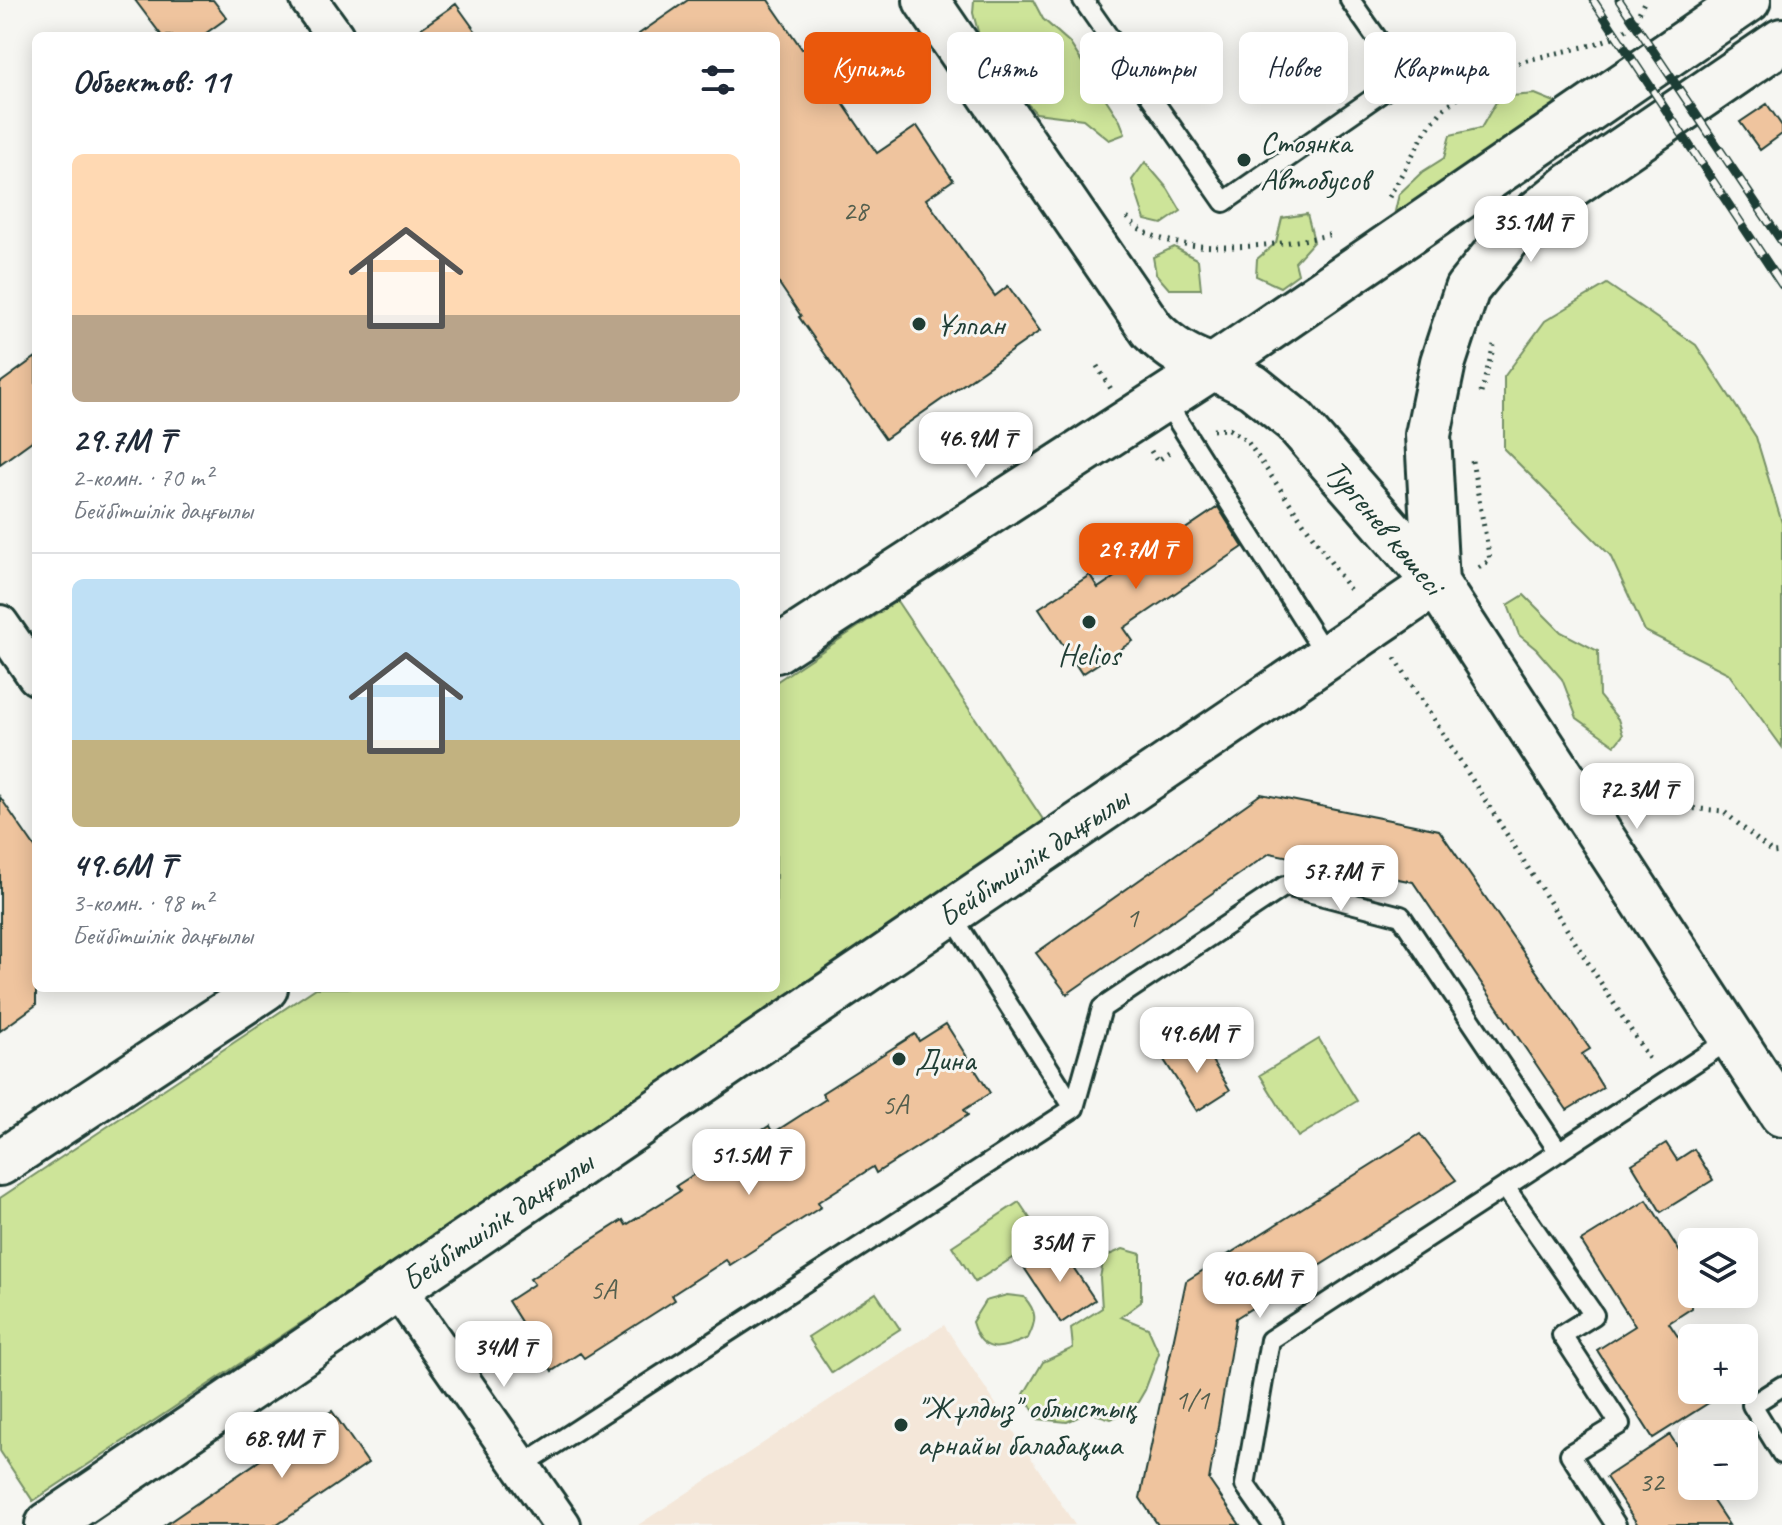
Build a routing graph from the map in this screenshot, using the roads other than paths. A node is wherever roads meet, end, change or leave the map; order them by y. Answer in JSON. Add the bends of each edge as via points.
{"nodes":[{"id":1,"x":309,"y":0,"type":"edge"},
{"id":2,"x":926,"y":0,"type":"edge"},
{"id":3,"x":1083,"y":0,"type":"edge"},
{"id":4,"x":1350,"y":0,"type":"edge"},
{"id":5,"x":1748,"y":0,"type":"edge"},
{"id":6,"x":332,"y":32,"type":"edge"},
{"id":7,"x":1782,"y":41,"type":"edge"},
{"id":8,"x":1213,"y":367,"type":"junction"},
{"id":9,"x":1147,"y":410,"type":"junction"},
{"id":10,"x":1440,"y":589,"type":"junction"},
{"id":11,"x":0,"y":624,"type":"edge"},
{"id":12,"x":780,"y":647,"type":"edge"},
{"id":13,"x":1327,"y":657,"type":"junction"},
{"id":14,"x":32,"y":670,"type":"edge"},
{"id":15,"x":950,"y":913,"type":"junction"},
{"id":16,"x":255,"y":992,"type":"edge"},
{"id":17,"x":1732,"y":1038,"type":"junction"},
{"id":18,"x":1074,"y":1108,"type":"junction"},
{"id":19,"x":1782,"y":1114,"type":"edge"},
{"id":20,"x":1559,"y":1152,"type":"junction"},
{"id":21,"x":0,"y":1163,"type":"edge"},
{"id":22,"x":1505,"y":1187,"type":"junction"},
{"id":23,"x":397,"y":1288,"type":"junction"},
{"id":24,"x":1782,"y":1386,"type":"edge"},
{"id":25,"x":1782,"y":1454,"type":"edge"},
{"id":26,"x":521,"y":1466,"type":"junction"},
{"id":27,"x":48,"y":1525,"type":"edge"},
{"id":28,"x":562,"y":1525,"type":"edge"},
{"id":29,"x":1273,"y":1525,"type":"edge"},
{"id":30,"x":1616,"y":1525,"type":"edge"}],
"edges":[{"from":1,"to":6,"type":"street"},
{"from":2,"to":8,"type":"main road","name":"Тургенев көшесі","via":[[1152,330],[1188,359]]},
{"from":3,"to":4,"type":"lane","via":[[1224,202],[1404,77]]},
{"from":5,"to":8,"type":"main road"},
{"from":7,"to":10,"type":"main road","via":[[1570,186],[1513,232],[1467,289],[1443,362],[1428,435]]},
{"from":8,"to":9,"type":"main road"},
{"from":8,"to":10,"type":"main road","name":"Тургенев көшесі","via":[[1253,387],[1295,421]]},
{"from":9,"to":12,"type":"main road"},
{"from":9,"to":13,"type":"lane","via":[[1190,441]]},
{"from":10,"to":13,"type":"main road","name":"Бейбітшілік даңғылы"},
{"from":10,"to":17,"type":"main road","name":"Тургенев көшесі"},
{"from":11,"to":14,"type":"street"},
{"from":13,"to":15,"type":"main road","name":"Бейбітшілік даңғылы"},
{"from":15,"to":18,"type":"lane"},
{"from":15,"to":23,"type":"main road","name":"Бейбітшілік даңғылы"},
{"from":16,"to":21,"type":"main road"},
{"from":17,"to":19,"type":"main road","name":"Тургенев көшесі"},
{"from":17,"to":20,"type":"lane"},
{"from":18,"to":20,"type":"lane","via":[[1102,1008],[1285,886],[1401,916]]},
{"from":18,"to":26,"type":"lane"},
{"from":20,"to":22,"type":"lane"},
{"from":22,"to":29,"type":"lane","via":[[1270,1340],[1245,1485]]},
{"from":22,"to":30,"type":"lane","via":[[1594,1315],[1562,1335],[1620,1424],[1570,1454]]},
{"from":23,"to":26,"type":"street"},
{"from":23,"to":27,"type":"main road","name":"Бейбітшілік даңғылы"},
{"from":24,"to":25,"type":"lane","via":[[1752,1405]]},
{"from":26,"to":28,"type":"street"}]}
